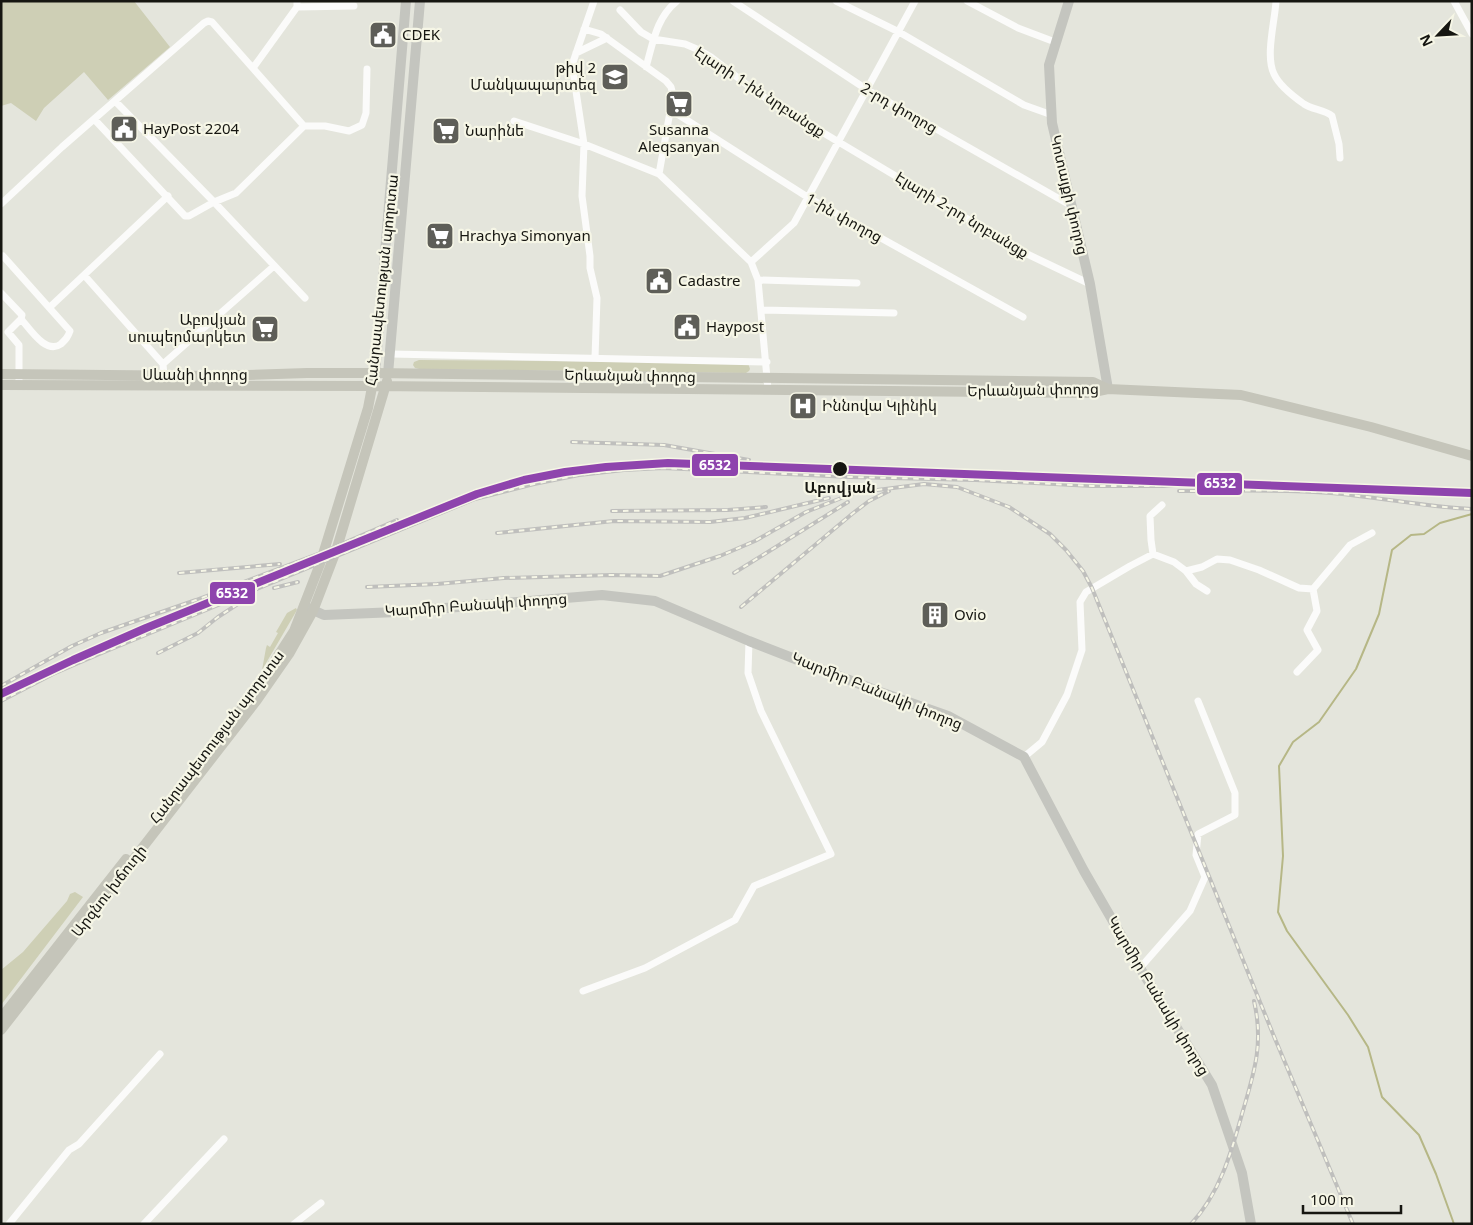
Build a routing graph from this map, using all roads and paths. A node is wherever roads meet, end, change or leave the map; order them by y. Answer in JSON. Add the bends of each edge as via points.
{"nodes":[{"id":1,"x":406,"y":1,"type":"edge"},
{"id":2,"x":420,"y":1,"type":"edge"},
{"id":3,"x":594,"y":1,"type":"edge"},
{"id":4,"x":677,"y":1,"type":"edge"},
{"id":5,"x":734,"y":1,"type":"edge"},
{"id":6,"x":836,"y":1,"type":"edge"},
{"id":7,"x":915,"y":1,"type":"edge"},
{"id":8,"x":967,"y":1,"type":"edge"},
{"id":9,"x":1069,"y":1,"type":"edge"},
{"id":10,"x":1276,"y":1,"type":"edge"},
{"id":11,"x":1454,"y":1,"type":"edge"},
{"id":12,"x":297,"y":4,"type":"edge"},
{"id":13,"x":354,"y":6,"type":"dead end"},
{"id":14,"x":620,"y":10,"type":"dead end"},
{"id":15,"x":584,"y":29,"type":"junction"},
{"id":16,"x":899,"y":32,"type":"junction"},
{"id":17,"x":1472,"y":34,"type":"edge"},
{"id":18,"x":607,"y":38,"type":"junction"},
{"id":19,"x":653,"y":39,"type":"junction"},
{"id":20,"x":1055,"y":42,"type":"junction"},
{"id":21,"x":576,"y":53,"type":"junction"},
{"id":22,"x":646,"y":67,"type":"junction"},
{"id":23,"x":253,"y":68,"type":"junction"},
{"id":24,"x":367,"y":69,"type":"dead end"},
{"id":25,"x":866,"y":89,"type":"junction"},
{"id":26,"x":115,"y":102,"type":"junction"},
{"id":27,"x":671,"y":110,"type":"junction"},
{"id":28,"x":1052,"y":115,"type":"junction"},
{"id":29,"x":94,"y":119,"type":"junction"},
{"id":30,"x":514,"y":121,"type":"dead end"},
{"id":31,"x":304,"y":126,"type":"junction"},
{"id":32,"x":837,"y":142,"type":"junction"},
{"id":33,"x":584,"y":144,"type":"junction"},
{"id":34,"x":1340,"y":158,"type":"dead end"},
{"id":35,"x":659,"y":174,"type":"junction"},
{"id":36,"x":168,"y":196,"type":"junction"},
{"id":37,"x":809,"y":198,"type":"junction"},
{"id":38,"x":214,"y":202,"type":"junction"},
{"id":39,"x":1,"y":204,"type":"edge"},
{"id":40,"x":1070,"y":205,"type":"junction"},
{"id":41,"x":4,"y":256,"type":"dead end"},
{"id":42,"x":751,"y":262,"type":"junction"},
{"id":43,"x":274,"y":266,"type":"junction"},
{"id":44,"x":84,"y":275,"type":"junction"},
{"id":45,"x":758,"y":280,"type":"junction"},
{"id":46,"x":857,"y":283,"type":"dead end"},
{"id":47,"x":1090,"y":284,"type":"junction"},
{"id":48,"x":1,"y":294,"type":"edge"},
{"id":49,"x":305,"y":298,"type":"dead end"},
{"id":50,"x":50,"y":307,"type":"junction"},
{"id":51,"x":761,"y":310,"type":"junction"},
{"id":52,"x":894,"y":313,"type":"dead end"},
{"id":53,"x":1023,"y":317,"type":"dead end"},
{"id":54,"x":21,"y":319,"type":"junction"},
{"id":55,"x":391,"y":354,"type":"junction"},
{"id":56,"x":595,"y":358,"type":"junction"},
{"id":57,"x":767,"y":362,"type":"junction"},
{"id":58,"x":163,"y":364,"type":"junction"},
{"id":59,"x":375,"y":373,"type":"junction"},
{"id":60,"x":1,"y":374,"type":"edge"},
{"id":61,"x":388,"y":374,"type":"junction"},
{"id":62,"x":164,"y":376,"type":"junction"},
{"id":63,"x":768,"y":378,"type":"junction"},
{"id":64,"x":19,"y":380,"type":"junction"},
{"id":65,"x":1,"y":385,"type":"edge"},
{"id":66,"x":372,"y":386,"type":"junction"},
{"id":67,"x":386,"y":386,"type":"junction"},
{"id":68,"x":768,"y":389,"type":"junction"},
{"id":69,"x":1108,"y":389,"type":"junction"},
{"id":70,"x":1472,"y":456,"type":"edge"},
{"id":71,"x":1162,"y":506,"type":"dead end"},
{"id":72,"x":1372,"y":533,"type":"dead end"},
{"id":73,"x":1153,"y":554,"type":"junction"},
{"id":74,"x":1186,"y":571,"type":"junction"},
{"id":75,"x":1313,"y":589,"type":"junction"},
{"id":76,"x":1207,"y":592,"type":"dead end"},
{"id":77,"x":311,"y":606,"type":"junction"},
{"id":78,"x":749,"y":641,"type":"junction"},
{"id":79,"x":1297,"y":672,"type":"dead end"},
{"id":80,"x":1198,"y":701,"type":"dead end"},
{"id":81,"x":1024,"y":757,"type":"junction"},
{"id":82,"x":1140,"y":968,"type":"junction"},
{"id":83,"x":583,"y":991,"type":"dead end"},
{"id":84,"x":1,"y":1018,"type":"edge"},
{"id":85,"x":1,"y":1030,"type":"edge"},
{"id":86,"x":160,"y":1054,"type":"dead end"},
{"id":87,"x":224,"y":1139,"type":"dead end"},
{"id":88,"x":321,"y":1203,"type":"dead end"},
{"id":89,"x":8,"y":1224,"type":"edge"},
{"id":90,"x":144,"y":1224,"type":"edge"},
{"id":91,"x":294,"y":1224,"type":"edge"},
{"id":92,"x":1251,"y":1224,"type":"edge"}],
"edges":[{"from":1,"to":59,"type":"street","name":"Հանրապետության պողոտա"},
{"from":2,"to":55,"type":"street","name":"Հանրապետության պողոտա"},
{"from":3,"to":15,"type":"street"},
{"from":4,"to":19,"type":"street","via":[[663,16]]},
{"from":5,"to":25,"type":"street","name":"2-րդ փողոց"},
{"from":6,"to":16,"type":"street"},
{"from":7,"to":16,"type":"street"},
{"from":8,"to":20,"type":"street","via":[[1018,28]]},
{"from":9,"to":20,"type":"street","name":"Կոտայքի փողոց"},
{"from":10,"to":34,"type":"street","via":[[1271,44],[1274,74],[1303,103],[1332,116]]},
{"from":11,"to":17,"type":"street"},
{"from":12,"to":13,"type":"street"},
{"from":12,"to":23,"type":"street"},
{"from":14,"to":19,"type":"street","via":[[641,32]]},
{"from":15,"to":18,"type":"street"},
{"from":15,"to":21,"type":"street"},
{"from":16,"to":25,"type":"street"},
{"from":16,"to":28,"type":"street","via":[[1024,105]]},
{"from":18,"to":21,"type":"street"},
{"from":18,"to":22,"type":"street"},
{"from":19,"to":22,"type":"street"},
{"from":19,"to":32,"type":"street","name":"Էլարի 1-ին նրբանցք","via":[[685,44],[699,50],[758,94]]},
{"from":20,"to":28,"type":"street","name":"Կոտայքի փողոց","via":[[1049,65]]},
{"from":21,"to":33,"type":"street","via":[[572,65]]},
{"from":22,"to":27,"type":"street","via":[[672,87]]},
{"from":23,"to":26,"type":"street","via":[[208,21]]},
{"from":23,"to":31,"type":"street"},
{"from":24,"to":31,"type":"street","via":[[366,113],[362,125],[349,131]]},
{"from":25,"to":32,"type":"street"},
{"from":25,"to":40,"type":"street","name":"2-րդ փողոց"},
{"from":26,"to":29,"type":"street"},
{"from":26,"to":38,"type":"street"},
{"from":27,"to":35,"type":"street"},
{"from":27,"to":37,"type":"street","name":"1-ին փողոց"},
{"from":28,"to":40,"type":"street","name":"Կոտայքի փողոց"},
{"from":29,"to":36,"type":"street"},
{"from":29,"to":39,"type":"street"},
{"from":30,"to":33,"type":"street"},
{"from":31,"to":38,"type":"street","via":[[236,192]]},
{"from":32,"to":37,"type":"street"},
{"from":32,"to":47,"type":"street","name":"Էլարի 2-րդ նրբանցք","via":[[1023,252]]},
{"from":33,"to":35,"type":"street"},
{"from":33,"to":56,"type":"street","via":[[582,196],[590,268],[597,298]]},
{"from":35,"to":42,"type":"street"},
{"from":36,"to":38,"type":"street","via":[[185,216]]},
{"from":36,"to":44,"type":"street"},
{"from":37,"to":42,"type":"street","via":[[794,222]]},
{"from":37,"to":53,"type":"street","name":"1-ին փողոց"},
{"from":38,"to":43,"type":"street"},
{"from":40,"to":47,"type":"street","name":"Կոտայքի փողոց"},
{"from":41,"to":50,"type":"street"},
{"from":42,"to":45,"type":"street"},
{"from":43,"to":49,"type":"street"},
{"from":43,"to":58,"type":"street"},
{"from":44,"to":50,"type":"street"},
{"from":44,"to":58,"type":"street"},
{"from":45,"to":46,"type":"street"},
{"from":45,"to":51,"type":"street"},
{"from":47,"to":69,"type":"street","name":"Կոտայքի փողոց"},
{"from":48,"to":54,"type":"street","via":[[22,315]]},
{"from":50,"to":54,"type":"street","via":[[70,331],[68,338],[57,347],[45,345]]},
{"from":51,"to":52,"type":"street"},
{"from":51,"to":57,"type":"street"},
{"from":54,"to":64,"type":"street","via":[[8,332],[19,345]]},
{"from":55,"to":56,"type":"street"},
{"from":55,"to":61,"type":"street","name":"Հանրապետության պողոտա"},
{"from":56,"to":57,"type":"street"},
{"from":57,"to":63,"type":"street"},
{"from":58,"to":62,"type":"street"},
{"from":59,"to":61,"type":"main road","name":"Սևանի փողոց"},
{"from":59,"to":62,"type":"main road","name":"Սևանի փողոց"},
{"from":59,"to":66,"type":"main road","name":"Հանրապետության պողոտա"},
{"from":60,"to":64,"type":"main road","name":"Սևանի փողոց"},
{"from":61,"to":63,"type":"main road","name":"Երևանյան փողոց"},
{"from":61,"to":67,"type":"main road","name":"Հանրապետության պողոտա"},
{"from":62,"to":64,"type":"main road","name":"Սևանի փողոց"},
{"from":63,"to":68,"type":"street"},
{"from":63,"to":69,"type":"main road","name":"Երևանյան փողոց","via":[[1093,382]]},
{"from":64,"to":65,"type":"main road","name":"Սևանի փողոց"},
{"from":64,"to":66,"type":"main road","name":"Սևանի փողոց"},
{"from":66,"to":67,"type":"main road","name":"Սևանի փողոց"},
{"from":66,"to":77,"type":"main road","name":"Հանրապետության պողոտա","via":[[320,564]]},
{"from":67,"to":68,"type":"main road","name":"Երևանյան փողոց"},
{"from":67,"to":77,"type":"main road","name":"Հանրապետության պողոտա","via":[[336,551]]},
{"from":68,"to":69,"type":"main road","name":"Երևանյան փողոց","via":[[1090,392]]},
{"from":69,"to":70,"type":"main road","via":[[1241,395]]},
{"from":71,"to":73,"type":"street","via":[[1150,516]]},
{"from":72,"to":75,"type":"street","via":[[1350,545]]},
{"from":73,"to":74,"type":"street","via":[[1174,562]]},
{"from":73,"to":81,"type":"street","via":[[1086,592],[1080,602],[1082,650],[1067,695],[1042,742]]},
{"from":74,"to":75,"type":"street","via":[[1217,559],[1230,560],[1300,588]]},
{"from":74,"to":76,"type":"street"},
{"from":75,"to":79,"type":"street","via":[[1317,612],[1307,630],[1318,650]]},
{"from":77,"to":78,"type":"street","name":"Կարմիր Բանակի փողոց","via":[[324,614],[397,612],[602,595],[655,601]]},
{"from":77,"to":84,"type":"main road","name":"Հանրապետության պողոտա","via":[[258,687]]},
{"from":77,"to":85,"type":"main road","name":"Արզնու խճուղի","via":[[289,654],[257,700]]},
{"from":78,"to":81,"type":"street","name":"Կարմիր Բանակի փողոց","via":[[948,716]]},
{"from":78,"to":83,"type":"street","via":[[748,673],[761,712],[832,854],[754,886],[735,920],[645,968]]},
{"from":80,"to":82,"type":"street","via":[[1235,793],[1234,815],[1198,834],[1196,855],[1205,877],[1190,911]]},
{"from":81,"to":82,"type":"street","name":"Կարմիր Բանակի փողոց","via":[[1084,872]]},
{"from":82,"to":92,"type":"street","name":"Կարմիր Բանակի փողոց","via":[[1212,1085],[1242,1173]]},
{"from":86,"to":89,"type":"street","via":[[69,1150]]},
{"from":87,"to":90,"type":"street"},
{"from":88,"to":91,"type":"street"}]}
